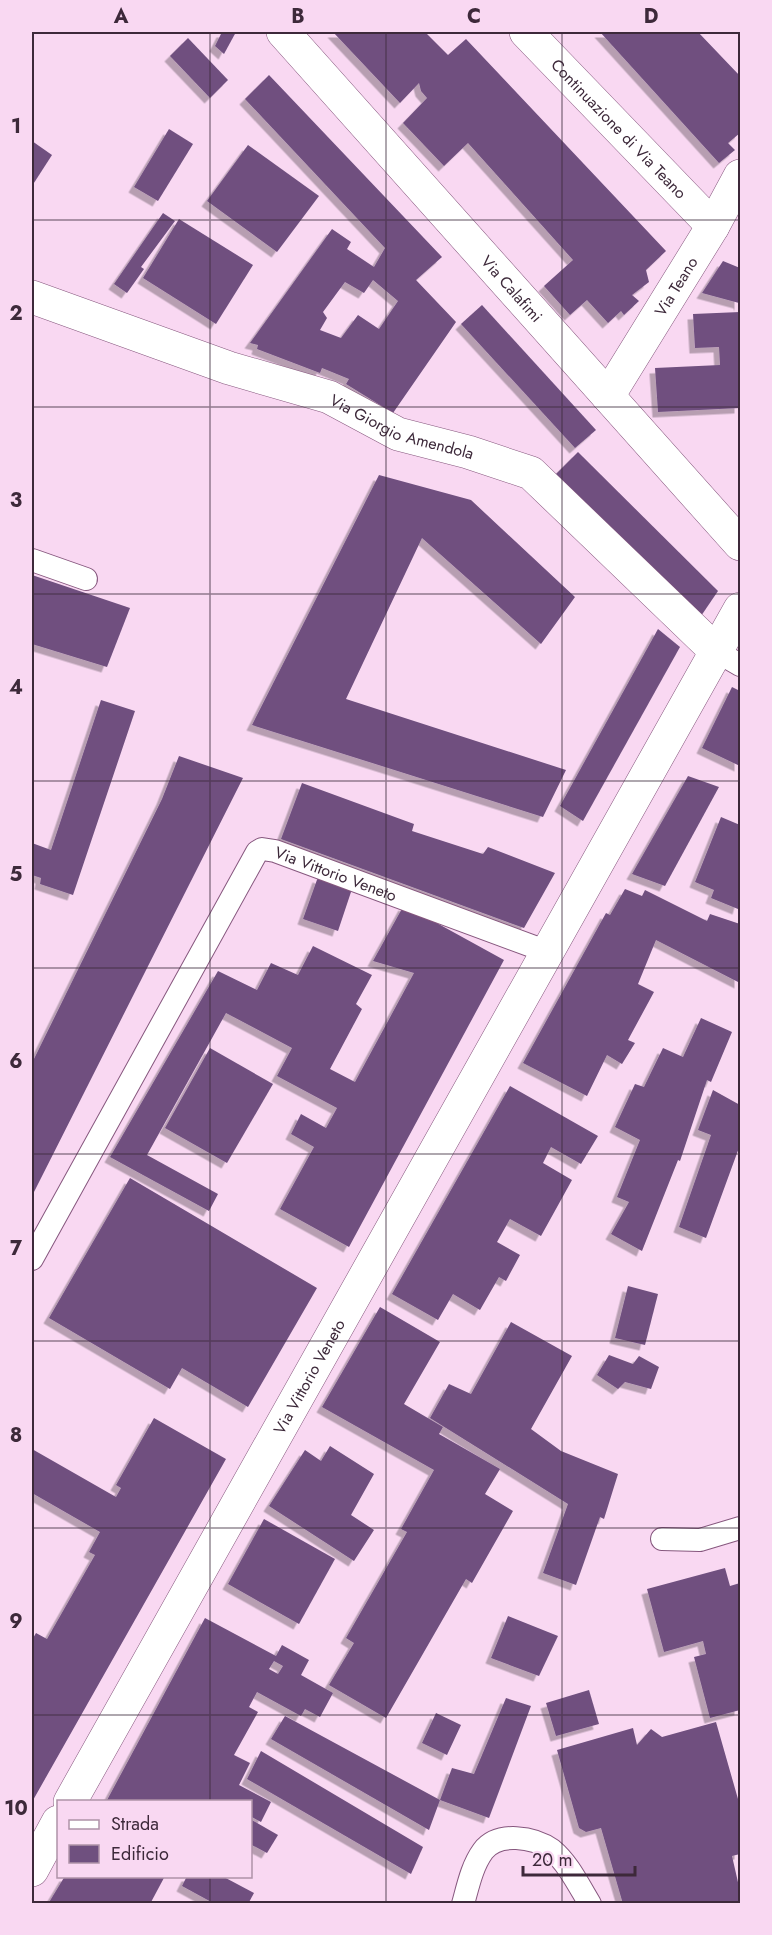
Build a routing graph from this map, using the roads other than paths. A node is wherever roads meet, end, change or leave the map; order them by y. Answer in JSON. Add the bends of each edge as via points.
{"nodes":[{"id":1,"x":283,"y":32,"type":"edge"},
{"id":2,"x":525,"y":32,"type":"edge"},
{"id":3,"x":741,"y":176,"type":"edge"},
{"id":4,"x":713,"y":226,"type":"junction"},
{"id":5,"x":32,"y":297,"type":"edge"},
{"id":6,"x":608,"y":396,"type":"junction"},
{"id":7,"x":741,"y":543,"type":"edge"},
{"id":8,"x":32,"y":560,"type":"edge"},
{"id":9,"x":86,"y":579,"type":"dead end"},
{"id":10,"x":741,"y":609,"type":"edge"},
{"id":11,"x":728,"y":658,"type":"edge"},
{"id":12,"x":548,"y":952,"type":"junction"},
{"id":13,"x":32,"y":1259,"type":"edge"},
{"id":14,"x":741,"y":1528,"type":"edge"},
{"id":15,"x":662,"y":1539,"type":"dead end"},
{"id":16,"x":71,"y":1800,"type":"edge"},
{"id":17,"x":57,"y":1824,"type":"edge"},
{"id":18,"x":32,"y":1870,"type":"edge"},
{"id":19,"x":463,"y":1904,"type":"edge"},
{"id":20,"x":590,"y":1904,"type":"edge"}],
"edges":[{"from":1,"to":6,"type":"street","name":"Via Calafimi"},
{"from":2,"to":4,"type":"street","name":"Continuazione di Via Teano"},
{"from":3,"to":4,"type":"street","name":"Via Teano"},
{"from":4,"to":6,"type":"street","name":"Via Teano"},
{"from":5,"to":11,"type":"street","name":"Via Giorgio Amendola","via":[[229,368],[329,397],[398,434],[531,473]]},
{"from":6,"to":7,"type":"street","name":"Via Calafimi"},
{"from":8,"to":9,"type":"lane"},
{"from":10,"to":11,"type":"street","name":"Via Vittorio Veneto"},
{"from":11,"to":12,"type":"street","name":"Via Vittorio Veneto"},
{"from":12,"to":13,"type":"lane","name":"Via Vittorio Veneto","via":[[262,849]]},
{"from":12,"to":16,"type":"street","name":"Via Vittorio Veneto"},
{"from":14,"to":15,"type":"lane","via":[[700,1540]]},
{"from":17,"to":18,"type":"street"},
{"from":19,"to":20,"type":"lane","via":[[470,1877],[484,1850],[495,1842],[513,1838],[532,1839],[552,1850]]}]}
